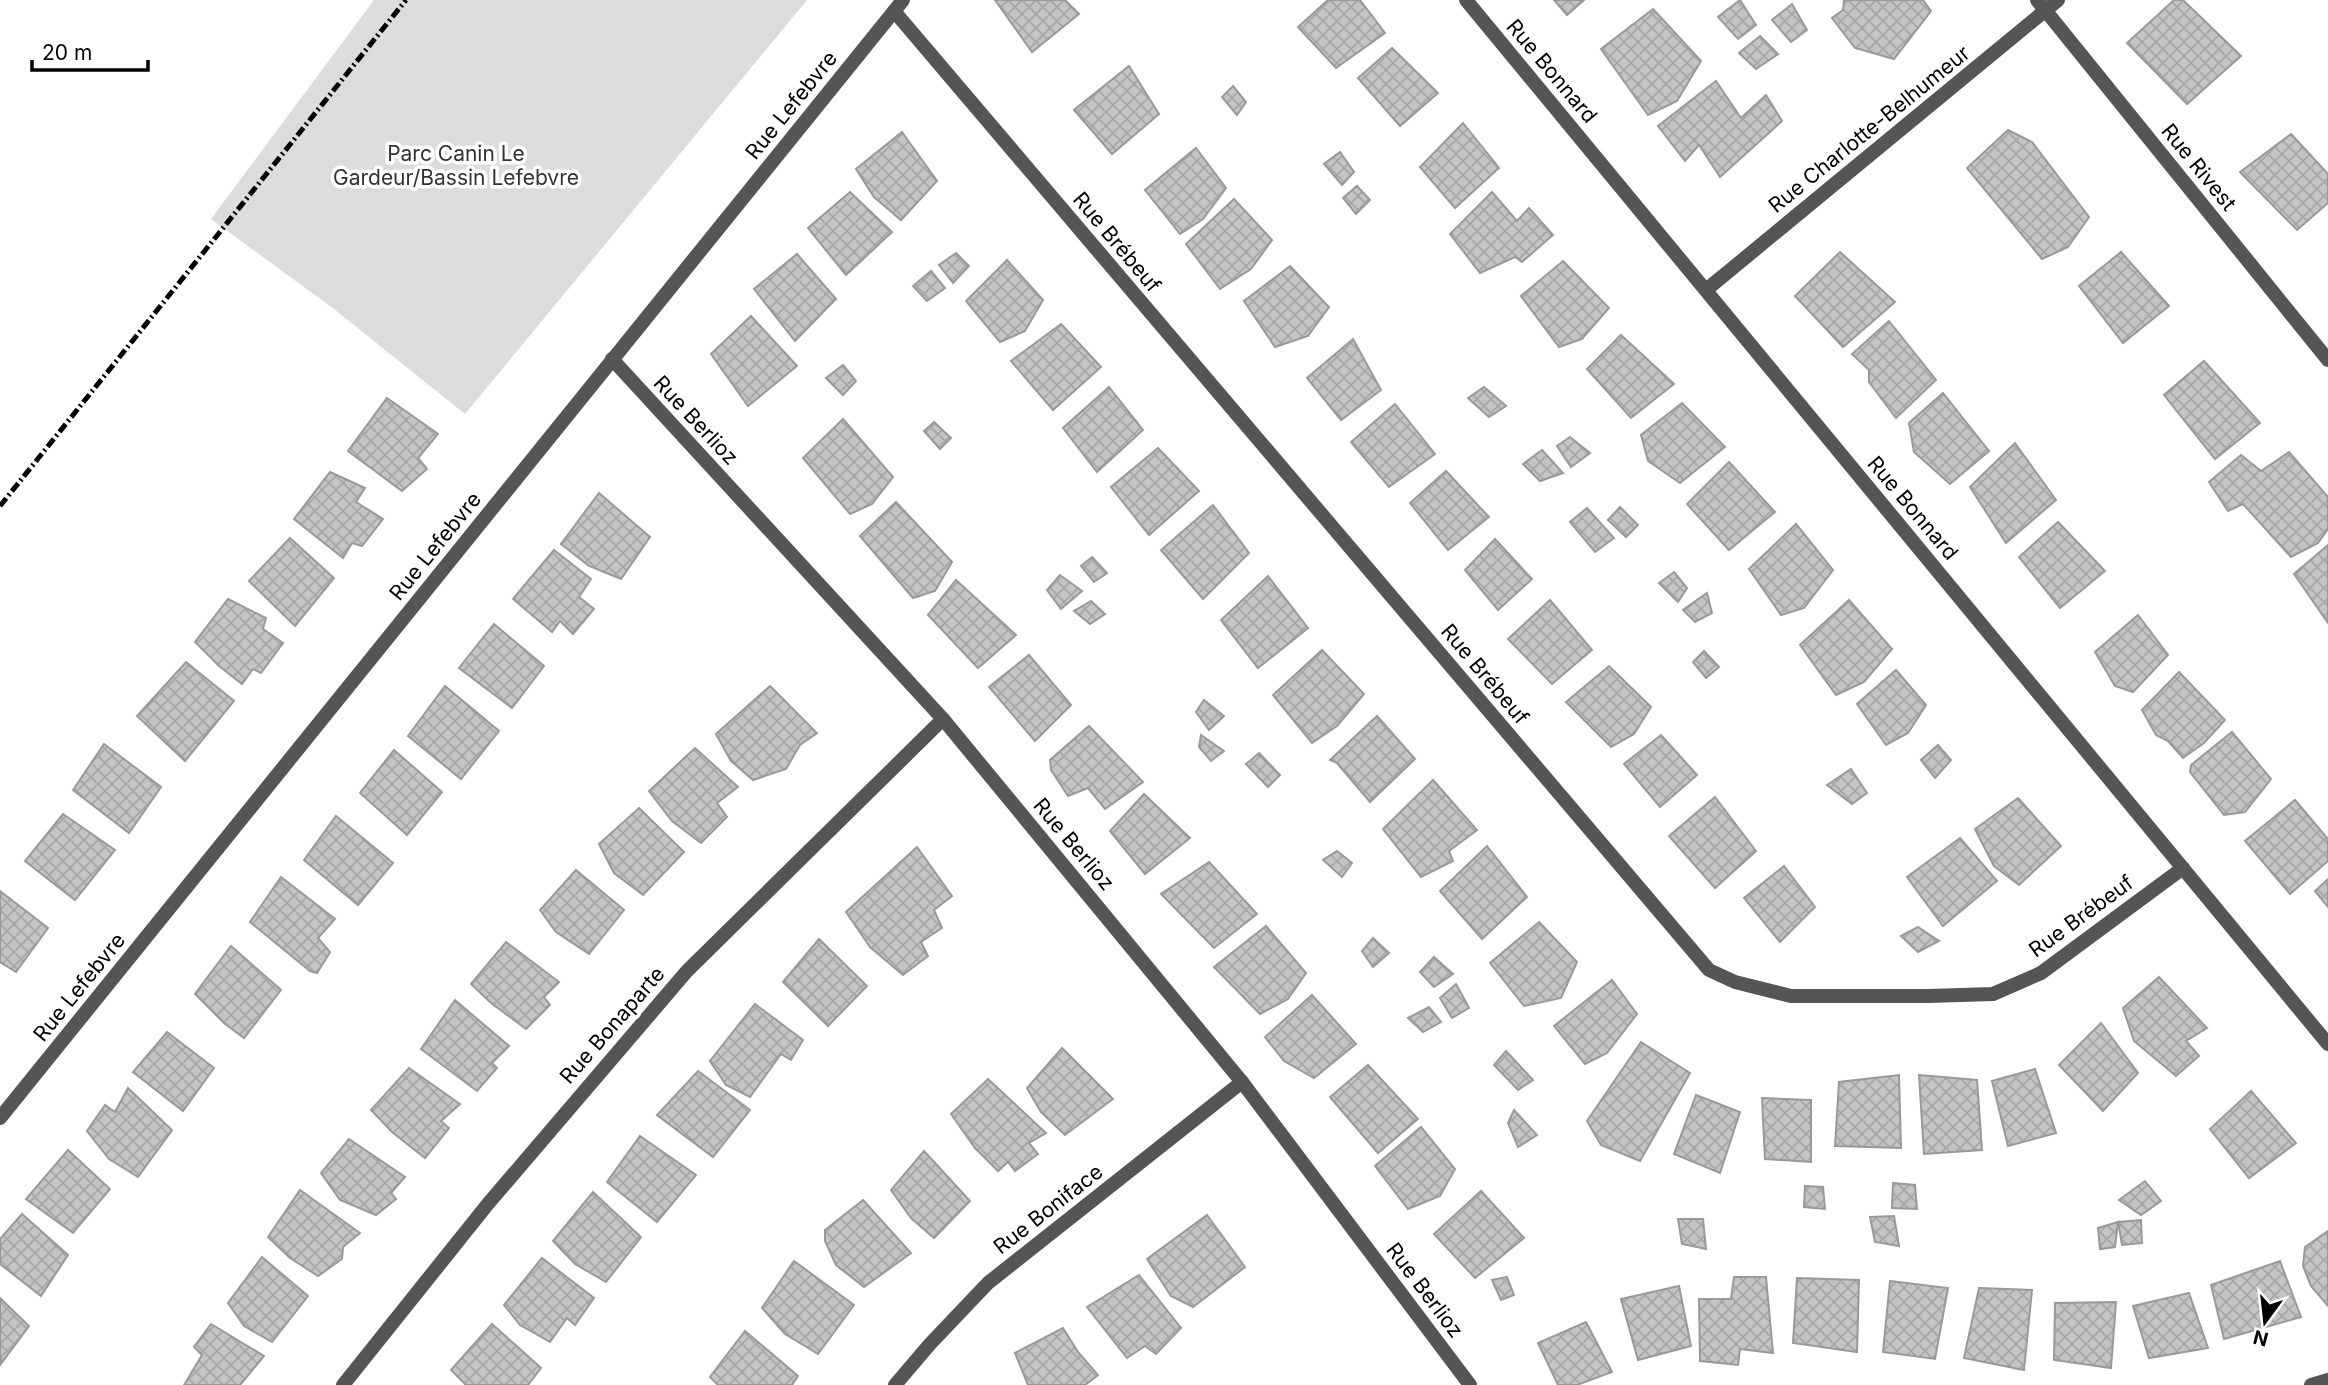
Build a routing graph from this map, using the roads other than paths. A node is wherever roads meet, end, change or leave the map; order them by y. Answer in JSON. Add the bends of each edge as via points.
{"nodes":[{"id":1,"x":1466,"y":0,"type":"edge"},
{"id":2,"x":2058,"y":0,"type":"edge"},
{"id":3,"x":2042,"y":5,"type":"edge"},
{"id":4,"x":898,"y":6,"type":"edge"},
{"id":5,"x":1706,"y":290,"type":"junction"},
{"id":6,"x":611,"y":359,"type":"junction"},
{"id":7,"x":2328,"y":360,"type":"edge"},
{"id":8,"x":943,"y":719,"type":"junction"},
{"id":9,"x":2183,"y":868,"type":"junction"},
{"id":10,"x":2328,"y":1044,"type":"edge"},
{"id":11,"x":1242,"y":1082,"type":"junction"},
{"id":12,"x":0,"y":1118,"type":"edge"},
{"id":13,"x":2328,"y":1380,"type":"edge"},
{"id":14,"x":343,"y":1385,"type":"edge"},
{"id":15,"x":895,"y":1385,"type":"edge"},
{"id":16,"x":1470,"y":1385,"type":"edge"},
{"id":17,"x":2311,"y":1385,"type":"edge"}],
"edges":[{"from":1,"to":5,"type":"street","name":"Rue Bonnard"},
{"from":2,"to":3,"type":"street","name":"Rue Charlotte-Belhumeur"},
{"from":3,"to":5,"type":"street","name":"Rue Charlotte-Belhumeur"},
{"from":3,"to":7,"type":"street","name":"Rue Rivest"},
{"from":4,"to":6,"type":"street","name":"Rue Lefebvre"},
{"from":4,"to":9,"type":"street","name":"Rue Brébeuf","via":[[1709,970],[1735,982],[1791,996],[1993,994],[2041,973]]},
{"from":5,"to":9,"type":"street","name":"Rue Bonnard"},
{"from":6,"to":8,"type":"street","name":"Rue Berlioz"},
{"from":6,"to":12,"type":"street","name":"Rue Lefebvre"},
{"from":8,"to":11,"type":"street","name":"Rue Berlioz"},
{"from":8,"to":14,"type":"street","name":"Rue Bonaparte","via":[[687,971],[487,1205]]},
{"from":9,"to":10,"type":"street","name":"Rue Bonnard"},
{"from":11,"to":15,"type":"street","name":"Rue Boniface","via":[[988,1283]]},
{"from":11,"to":16,"type":"street","name":"Rue Berlioz"},
{"from":13,"to":17,"type":"street"}]}
